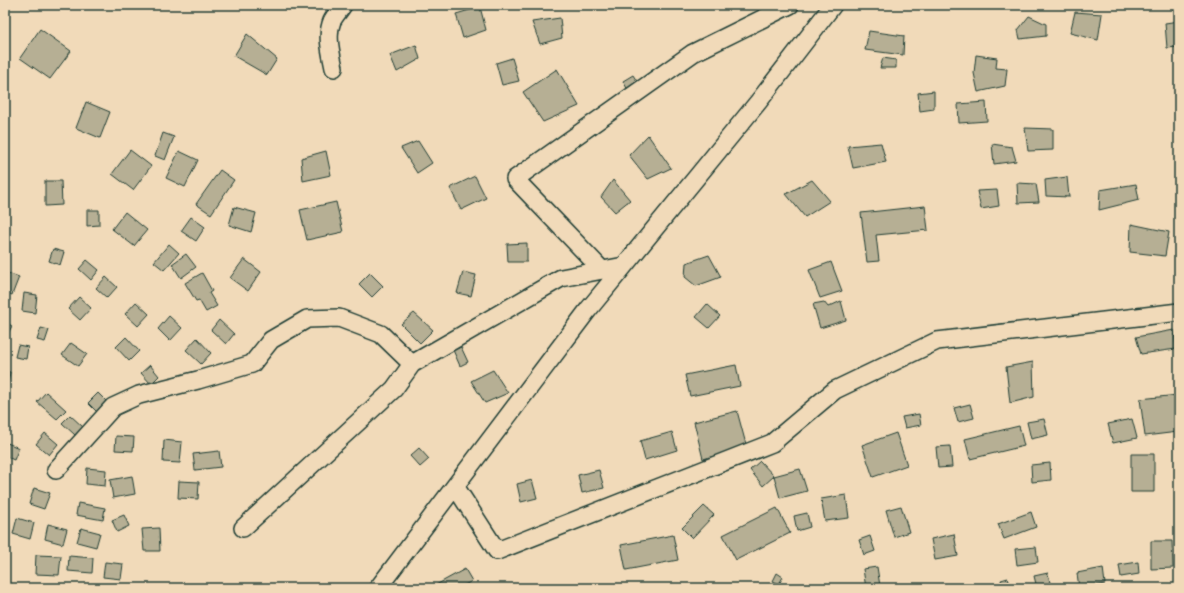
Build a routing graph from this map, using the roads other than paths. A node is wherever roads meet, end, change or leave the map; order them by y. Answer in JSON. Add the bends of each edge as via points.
{"nodes":[{"id":1,"x":343,"y":5,"type":"edge"},
{"id":2,"x":790,"y":5,"type":"edge"},
{"id":3,"x":833,"y":5,"type":"edge"},
{"id":4,"x":334,"y":68,"type":"dead end"},
{"id":5,"x":624,"y":266,"type":"junction"},
{"id":6,"x":602,"y":270,"type":"junction"},
{"id":7,"x":1179,"y":312,"type":"edge"},
{"id":8,"x":412,"y":364,"type":"junction"},
{"id":9,"x":56,"y":470,"type":"dead end"},
{"id":10,"x":456,"y":486,"type":"junction"},
{"id":11,"x":243,"y":528,"type":"dead end"},
{"id":12,"x":378,"y":588,"type":"edge"}],
"edges":[{"from":1,"to":4,"type":"street","via":[[332,20],[330,30]]},
{"from":2,"to":6,"type":"street","via":[[693,53],[514,179]]},
{"from":3,"to":5,"type":"street","via":[[759,101]]},
{"from":5,"to":6,"type":"street"},
{"from":5,"to":10,"type":"street"},
{"from":6,"to":8,"type":"street","via":[[561,278]]},
{"from":7,"to":10,"type":"street","via":[[937,341],[835,390],[772,444],[498,551]]},
{"from":8,"to":9,"type":"street","via":[[381,334],[339,318],[307,319],[271,340],[252,364],[139,395],[113,407]]},
{"from":8,"to":11,"type":"street","via":[[394,389]]},
{"from":10,"to":12,"type":"street"}]}
